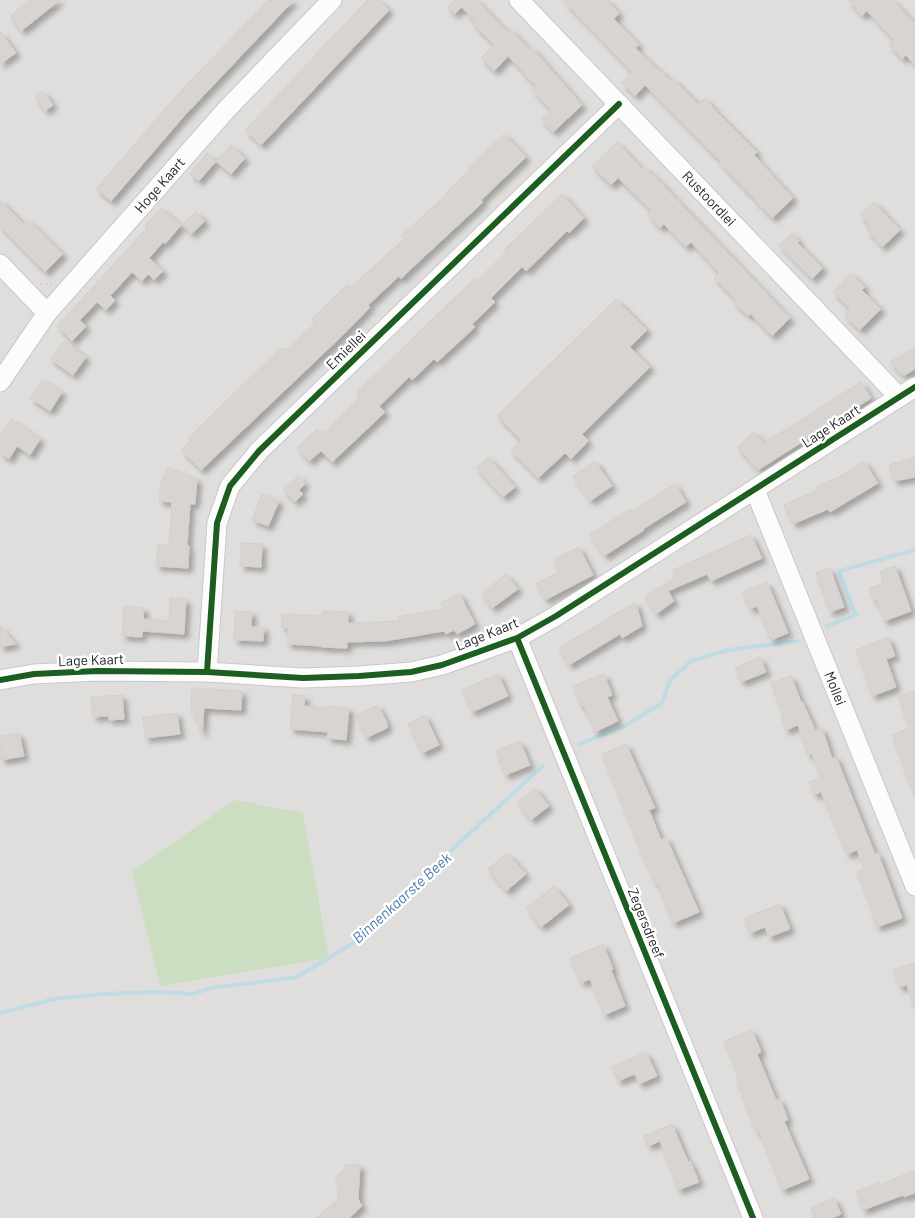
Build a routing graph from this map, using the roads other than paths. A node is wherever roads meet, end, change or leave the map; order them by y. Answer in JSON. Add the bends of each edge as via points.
{"nodes":[{"id":1,"x":332,"y":0,"type":"edge"},
{"id":2,"x":519,"y":0,"type":"edge"},
{"id":3,"x":619,"y":104,"type":"junction"},
{"id":4,"x":0,"y":264,"type":"edge"},
{"id":5,"x":46,"y":313,"type":"junction"},
{"id":6,"x":0,"y":382,"type":"edge"},
{"id":7,"x":915,"y":387,"type":"edge"},
{"id":8,"x":899,"y":397,"type":"junction"},
{"id":9,"x":756,"y":490,"type":"junction"},
{"id":10,"x":517,"y":638,"type":"junction"},
{"id":11,"x":207,"y":672,"type":"junction"},
{"id":12,"x":0,"y":680,"type":"edge"},
{"id":13,"x":915,"y":886,"type":"edge"},
{"id":14,"x":753,"y":1218,"type":"edge"}],
"edges":[{"from":1,"to":5,"type":"street","name":"Hoge Kaart","via":[[228,110]]},
{"from":2,"to":3,"type":"street","name":"Rustoordlei"},
{"from":3,"to":8,"type":"street","name":"Rustoordlei"},
{"from":3,"to":11,"type":"street","name":"Emiellei","via":[[259,452],[230,486],[217,523]]},
{"from":4,"to":5,"type":"street"},
{"from":5,"to":6,"type":"street","name":"Hoge Kaart"},
{"from":7,"to":8,"type":"street","name":"Lage Kaart"},
{"from":8,"to":9,"type":"street","name":"Lage Kaart"},
{"from":9,"to":10,"type":"street","name":"Lage Kaart"},
{"from":9,"to":13,"type":"street","name":"Mollei"},
{"from":10,"to":11,"type":"street","name":"Lage Kaart","via":[[442,665],[411,672],[302,678]]},
{"from":10,"to":14,"type":"street","name":"Zegersdreef"},
{"from":11,"to":12,"type":"street","name":"Lage Kaart","via":[[97,671],[34,674]]}]}
